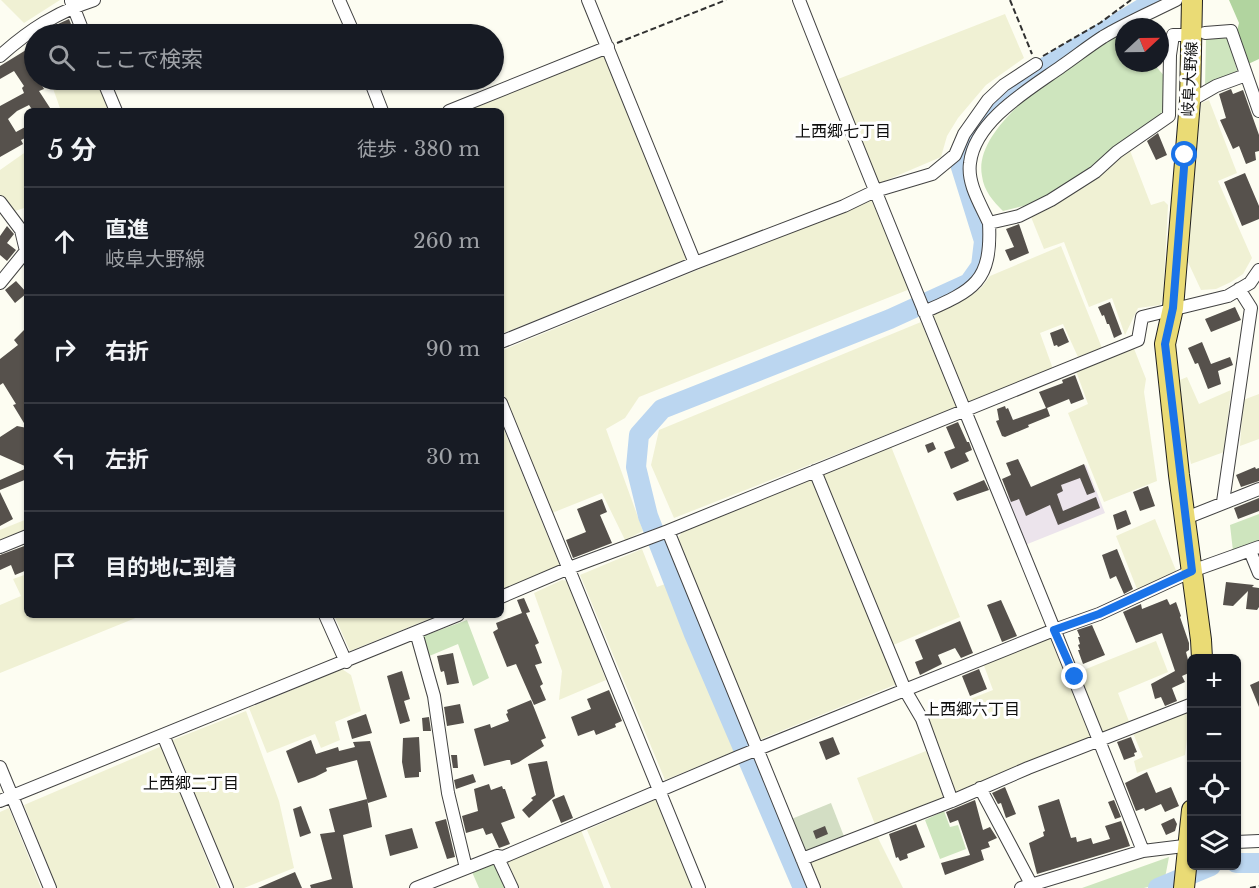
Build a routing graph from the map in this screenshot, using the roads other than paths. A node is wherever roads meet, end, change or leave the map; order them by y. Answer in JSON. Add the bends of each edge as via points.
{"nodes":[{"id":1,"x":94,"y":0,"type":"edge"},
{"id":2,"x":339,"y":0,"type":"edge"},
{"id":3,"x":588,"y":0,"type":"edge"},
{"id":4,"x":799,"y":0,"type":"edge"},
{"id":5,"x":1176,"y":0,"type":"edge"},
{"id":6,"x":1192,"y":0,"type":"edge"},
{"id":7,"x":72,"y":3,"type":"edge"},
{"id":8,"x":40,"y":24,"type":"edge"},
{"id":9,"x":80,"y":24,"type":"edge"},
{"id":10,"x":350,"y":24,"type":"edge"},
{"id":11,"x":1204,"y":33,"type":"dead end"},
{"id":12,"x":24,"y":36,"type":"edge"},
{"id":13,"x":1183,"y":36,"type":"dead end"},
{"id":14,"x":608,"y":47,"type":"junction"},
{"id":15,"x":0,"y":56,"type":"edge"},
{"id":16,"x":1036,"y":64,"type":"road end"},
{"id":17,"x":1246,"y":75,"type":"junction"},
{"id":18,"x":504,"y":89,"type":"edge"},
{"id":19,"x":107,"y":90,"type":"edge"},
{"id":20,"x":374,"y":90,"type":"edge"},
{"id":21,"x":501,"y":90,"type":"edge"},
{"id":22,"x":1190,"y":101,"type":"junction"},
{"id":23,"x":115,"y":108,"type":"edge"},
{"id":24,"x":381,"y":108,"type":"edge"},
{"id":25,"x":456,"y":108,"type":"edge"},
{"id":26,"x":1259,"y":111,"type":"edge"},
{"id":27,"x":875,"y":191,"type":"junction"},
{"id":28,"x":0,"y":202,"type":"edge"},
{"id":29,"x":989,"y":223,"type":"junction"},
{"id":30,"x":24,"y":226,"type":"edge"},
{"id":31,"x":24,"y":253,"type":"edge"},
{"id":32,"x":695,"y":263,"type":"junction"},
{"id":33,"x":1259,"y":270,"type":"edge"},
{"id":34,"x":0,"y":283,"type":"edge"},
{"id":35,"x":1239,"y":290,"type":"junction"},
{"id":36,"x":1173,"y":308,"type":"junction"},
{"id":37,"x":924,"y":312,"type":"junction"},
{"id":38,"x":504,"y":341,"type":"edge"},
{"id":39,"x":504,"y":410,"type":"edge"},
{"id":40,"x":965,"y":410,"type":"junction"},
{"id":41,"x":815,"y":471,"type":"junction"},
{"id":42,"x":1259,"y":489,"type":"edge"},
{"id":43,"x":1223,"y":502,"type":"junction"},
{"id":44,"x":1186,"y":518,"type":"junction"},
{"id":45,"x":666,"y":531,"type":"junction"},
{"id":46,"x":24,"y":537,"type":"edge"},
{"id":47,"x":0,"y":547,"type":"edge"},
{"id":48,"x":1254,"y":549,"type":"edge"},
{"id":49,"x":569,"y":568,"type":"junction"},
{"id":50,"x":1192,"y":571,"type":"junction"},
{"id":51,"x":1259,"y":573,"type":"edge"},
{"id":52,"x":504,"y":596,"type":"edge"},
{"id":53,"x":326,"y":618,"type":"edge"},
{"id":54,"x":451,"y":618,"type":"edge"},
{"id":55,"x":1054,"y":630,"type":"junction"},
{"id":56,"x":416,"y":632,"type":"junction"},
{"id":57,"x":1202,"y":654,"type":"edge"},
{"id":58,"x":346,"y":662,"type":"junction"},
{"id":59,"x":905,"y":690,"type":"junction"},
{"id":60,"x":1187,"y":706,"type":"edge"},
{"id":61,"x":163,"y":735,"type":"junction"},
{"id":62,"x":1099,"y":740,"type":"junction"},
{"id":63,"x":756,"y":750,"type":"junction"},
{"id":64,"x":0,"y":767,"type":"edge"},
{"id":65,"x":980,"y":788,"type":"junction"},
{"id":66,"x":660,"y":791,"type":"junction"},
{"id":67,"x":6,"y":799,"type":"edge"},
{"id":68,"x":952,"y":801,"type":"junction"},
{"id":69,"x":1259,"y":841,"type":"edge"},
{"id":70,"x":1241,"y":842,"type":"edge"},
{"id":71,"x":1187,"y":847,"type":"edge"},
{"id":72,"x":1143,"y":851,"type":"junction"},
{"id":73,"x":497,"y":856,"type":"junction"},
{"id":74,"x":802,"y":859,"type":"junction"},
{"id":75,"x":1187,"y":863,"type":"edge"},
{"id":76,"x":466,"y":868,"type":"junction"},
{"id":77,"x":1026,"y":886,"type":"edge"},
{"id":78,"x":50,"y":888,"type":"edge"},
{"id":79,"x":227,"y":888,"type":"edge"},
{"id":80,"x":416,"y":888,"type":"edge"},
{"id":81,"x":512,"y":888,"type":"edge"},
{"id":82,"x":699,"y":888,"type":"edge"},
{"id":83,"x":814,"y":888,"type":"edge"},
{"id":84,"x":1184,"y":888,"type":"edge"}],
"edges":[{"from":1,"to":7,"type":"street"},
{"from":2,"to":10,"type":"street"},
{"from":3,"to":14,"type":"street"},
{"from":4,"to":27,"type":"street"},
{"from":5,"to":29,"type":"street","via":[[1102,38],[996,116],[980,136],[969,165]]},
{"from":6,"to":22,"type":"main road","name":"岐阜大野線"},
{"from":7,"to":8,"type":"street"},
{"from":7,"to":9,"type":"street"},
{"from":11,"to":17,"type":"street","via":[[1231,31]]},
{"from":12,"to":15,"type":"street"},
{"from":13,"to":29,"type":"street","via":[[1173,35],[1169,116],[1051,200],[1019,216]]},
{"from":14,"to":18,"type":"street"},
{"from":14,"to":32,"type":"street"},
{"from":16,"to":27,"type":"street","via":[[988,100],[964,134],[955,155],[932,174]]},
{"from":17,"to":22,"type":"street"},
{"from":17,"to":26,"type":"street"},
{"from":19,"to":23,"type":"street"},
{"from":20,"to":24,"type":"street"},
{"from":21,"to":25,"type":"street"},
{"from":22,"to":36,"type":"main road","name":"岐阜大野線"},
{"from":27,"to":32,"type":"street"},
{"from":27,"to":37,"type":"street"},
{"from":28,"to":30,"type":"street"},
{"from":29,"to":37,"type":"street","via":[[986,266],[973,287]]},
{"from":31,"to":34,"type":"street"},
{"from":32,"to":38,"type":"street"},
{"from":33,"to":35,"type":"street"},
{"from":35,"to":36,"type":"street"},
{"from":35,"to":43,"type":"street","via":[[1251,309]]},
{"from":36,"to":40,"type":"street","via":[[1142,317],[1138,340]]},
{"from":36,"to":44,"type":"main road","name":"岐阜大野線","via":[[1165,344]]},
{"from":37,"to":40,"type":"street"},
{"from":39,"to":49,"type":"street"},
{"from":40,"to":41,"type":"street"},
{"from":40,"to":55,"type":"street"},
{"from":41,"to":45,"type":"street"},
{"from":41,"to":59,"type":"street"},
{"from":42,"to":43,"type":"street"},
{"from":43,"to":44,"type":"street"},
{"from":44,"to":50,"type":"main road","name":"岐阜大野線"},
{"from":45,"to":49,"type":"street"},
{"from":45,"to":63,"type":"street"},
{"from":46,"to":47,"type":"street"},
{"from":48,"to":50,"type":"street"},
{"from":48,"to":51,"type":"street"},
{"from":49,"to":52,"type":"street"},
{"from":49,"to":66,"type":"street"},
{"from":50,"to":55,"type":"street"},
{"from":50,"to":57,"type":"main road","name":"岐阜大野線"},
{"from":53,"to":58,"type":"street"},
{"from":54,"to":56,"type":"street"},
{"from":55,"to":59,"type":"street"},
{"from":55,"to":62,"type":"street"},
{"from":56,"to":58,"type":"street"},
{"from":56,"to":76,"type":"street","via":[[434,696],[448,794]]},
{"from":58,"to":61,"type":"street"},
{"from":59,"to":63,"type":"street"},
{"from":59,"to":68,"type":"street","via":[[922,719]]},
{"from":60,"to":62,"type":"street"},
{"from":61,"to":67,"type":"street"},
{"from":61,"to":79,"type":"street"},
{"from":62,"to":65,"type":"street"},
{"from":62,"to":72,"type":"street"},
{"from":63,"to":66,"type":"street"},
{"from":63,"to":74,"type":"street"},
{"from":64,"to":67,"type":"street"},
{"from":65,"to":68,"type":"street"},
{"from":65,"to":77,"type":"street"},
{"from":66,"to":73,"type":"street","via":[[503,857]]},
{"from":66,"to":82,"type":"street"},
{"from":67,"to":78,"type":"street"},
{"from":68,"to":74,"type":"street"},
{"from":69,"to":70,"type":"street"},
{"from":71,"to":72,"type":"street"},
{"from":72,"to":77,"type":"street"},
{"from":73,"to":76,"type":"street"},
{"from":73,"to":81,"type":"street"},
{"from":74,"to":83,"type":"street"},
{"from":75,"to":84,"type":"main road"},
{"from":76,"to":80,"type":"street"}]}
